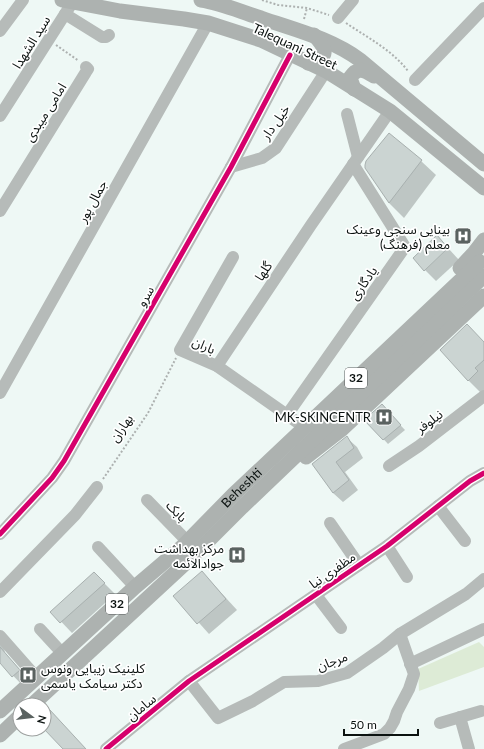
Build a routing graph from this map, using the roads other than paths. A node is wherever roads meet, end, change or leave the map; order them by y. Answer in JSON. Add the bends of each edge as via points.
{"nodes":[{"id":1,"x":23,"y":0,"type":"edge"},
{"id":2,"x":205,"y":0,"type":"edge"},
{"id":3,"x":353,"y":0,"type":"edge"},
{"id":4,"x":67,"y":6,"type":"edge"},
{"id":5,"x":484,"y":8,"type":"edge"},
{"id":6,"x":338,"y":18,"type":"road end"},
{"id":7,"x":208,"y":23,"type":"junction"},
{"id":8,"x":0,"y":31,"type":"edge"},
{"id":9,"x":314,"y":35,"type":"junction"},
{"id":10,"x":107,"y":36,"type":"dead end"},
{"id":11,"x":290,"y":55,"type":"junction"},
{"id":12,"x":308,"y":63,"type":"junction"},
{"id":13,"x":86,"y":66,"type":"road end"},
{"id":14,"x":326,"y":71,"type":"junction"},
{"id":15,"x":415,"y":80,"type":"road end"},
{"id":16,"x":392,"y":86,"type":"junction"},
{"id":17,"x":354,"y":88,"type":"junction"},
{"id":18,"x":390,"y":111,"type":"junction"},
{"id":19,"x":347,"y":114,"type":"dead end"},
{"id":20,"x":0,"y":116,"type":"edge"},
{"id":21,"x":356,"y":161,"type":"junction"},
{"id":22,"x":484,"y":164,"type":"edge"},
{"id":23,"x":231,"y":167,"type":"junction"},
{"id":24,"x":484,"y":188,"type":"edge"},
{"id":25,"x":0,"y":211,"type":"edge"},
{"id":26,"x":484,"y":240,"type":"edge"},
{"id":27,"x":233,"y":257,"type":"dead end"},
{"id":28,"x":482,"y":269,"type":"edge"},
{"id":29,"x":484,"y":296,"type":"edge"},
{"id":30,"x":217,"y":366,"type":"junction"},
{"id":31,"x":0,"y":393,"type":"edge"},
{"id":32,"x":484,"y":396,"type":"edge"},
{"id":33,"x":292,"y":419,"type":"junction"},
{"id":34,"x":389,"y":466,"type":"dead end"},
{"id":35,"x":484,"y":473,"type":"edge"},
{"id":36,"x":97,"y":487,"type":"road end"},
{"id":37,"x":233,"y":495,"type":"junction"},
{"id":38,"x":147,"y":500,"type":"dead end"},
{"id":39,"x":438,"y":506,"type":"junction"},
{"id":40,"x":242,"y":507,"type":"junction"},
{"id":41,"x":330,"y":524,"type":"dead end"},
{"id":42,"x":0,"y":534,"type":"edge"},
{"id":43,"x":187,"y":541,"type":"junction"},
{"id":44,"x":465,"y":542,"type":"dead end"},
{"id":45,"x":387,"y":546,"type":"junction"},
{"id":46,"x":98,"y":547,"type":"dead end"},
{"id":47,"x":359,"y":565,"type":"junction"},
{"id":48,"x":407,"y":577,"type":"dead end"},
{"id":49,"x":484,"y":579,"type":"edge"},
{"id":50,"x":135,"y":587,"type":"junction"},
{"id":51,"x":0,"y":592,"type":"edge"},
{"id":52,"x":316,"y":595,"type":"junction"},
{"id":53,"x":341,"y":628,"type":"dead end"},
{"id":54,"x":40,"y":629,"type":"dead end"},
{"id":55,"x":484,"y":630,"type":"edge"},
{"id":56,"x":400,"y":634,"type":"junction"},
{"id":57,"x":0,"y":636,"type":"edge"},
{"id":58,"x":63,"y":654,"type":"junction"},
{"id":59,"x":410,"y":664,"type":"junction"},
{"id":60,"x":37,"y":678,"type":"junction"},
{"id":61,"x":189,"y":681,"type":"junction"},
{"id":62,"x":41,"y":697,"type":"edge"},
{"id":63,"x":0,"y":711,"type":"edge"},
{"id":64,"x":481,"y":711,"type":"dead end"},
{"id":65,"x":460,"y":718,"type":"junction"},
{"id":66,"x":440,"y":723,"type":"dead end"},
{"id":67,"x":12,"y":724,"type":"edge"},
{"id":68,"x":0,"y":735,"type":"edge"},
{"id":69,"x":106,"y":749,"type":"edge"},
{"id":70,"x":344,"y":749,"type":"edge"},
{"id":71,"x":469,"y":749,"type":"edge"}],
"edges":[{"from":1,"to":8,"type":"street"},
{"from":2,"to":9,"type":"main road","name":"Talequani Street"},
{"from":3,"to":6,"type":"street"},
{"from":4,"to":7,"type":"main road","name":"Talequani Street"},
{"from":4,"to":10,"type":"street","via":[[102,37]]},
{"from":4,"to":20,"type":"street","name":"سید الشهدا","via":[[49,40]]},
{"from":5,"to":15,"type":"street"},
{"from":7,"to":11,"type":"main road","name":"Talequani Street","via":[[261,40]]},
{"from":7,"to":31,"type":"street","name":"جمال پور"},
{"from":9,"to":12,"type":"main road","via":[[322,44],[323,55],[319,60]]},
{"from":9,"to":16,"type":"main road","name":"Talequani Street","via":[[346,49]]},
{"from":11,"to":12,"type":"main road","name":"Talequani Street"},
{"from":11,"to":23,"type":"street","name":"سرو"},
{"from":12,"to":14,"type":"main road","name":"Talequani Street"},
{"from":13,"to":25,"type":"street","name":"امامی میبدی","via":[[88,69]]},
{"from":14,"to":17,"type":"main road","name":"Talequani Street"},
{"from":14,"to":23,"type":"street","name":"خیل دار","via":[[276,148],[262,158]]},
{"from":16,"to":17,"type":"main road","via":[[367,72],[358,70],[353,72],[350,78]]},
{"from":16,"to":22,"type":"main road","name":"Talequani Street"},
{"from":17,"to":18,"type":"main road","name":"Talequani Street"},
{"from":18,"to":21,"type":"street","name":"گلها"},
{"from":18,"to":24,"type":"main road","name":"Talequani Street"},
{"from":19,"to":21,"type":"street"},
{"from":21,"to":30,"type":"street","name":"گلها"},
{"from":21,"to":33,"type":"street","name":"یادگاری","via":[[405,247]]},
{"from":23,"to":42,"type":"street","name":"سرو","via":[[64,461],[52,478]]},
{"from":26,"to":33,"type":"main road","via":[[464,264]]},
{"from":27,"to":30,"type":"street","name":"باران","via":[[180,350]]},
{"from":28,"to":37,"type":"main road","name":"Beheshti","number":"32"},
{"from":28,"to":40,"type":"main road","name":"Beheshti","number":"32"},
{"from":29,"to":40,"type":"main road","via":[[342,429]]},
{"from":30,"to":33,"type":"street"},
{"from":32,"to":34,"type":"street","name":"نیلوفر"},
{"from":33,"to":37,"type":"main road"},
{"from":35,"to":39,"type":"street","name":"مظفری نیا","via":[[470,480]]},
{"from":36,"to":51,"type":"street","via":[[75,515]]},
{"from":37,"to":43,"type":"main road","name":"Beheshti","number":"32"},
{"from":38,"to":43,"type":"street","name":"بابک"},
{"from":39,"to":44,"type":"street"},
{"from":39,"to":45,"type":"street","name":"مظفری نیا"},
{"from":40,"to":62,"type":"main road","name":"Beheshti","number":"32","via":[[191,558]]},
{"from":41,"to":47,"type":"street"},
{"from":43,"to":50,"type":"main road","name":"Beheshti","number":"32"},
{"from":45,"to":47,"type":"street","name":"مظفری نیا"},
{"from":45,"to":48,"type":"street"},
{"from":46,"to":50,"type":"street"},
{"from":47,"to":52,"type":"street","name":"مظفری نیا"},
{"from":49,"to":56,"type":"street","name":"مرجان","via":[[466,594]]},
{"from":50,"to":58,"type":"main road","name":"Beheshti","number":"32"},
{"from":52,"to":53,"type":"street"},
{"from":52,"to":61,"type":"street","name":"مظفری نیا"},
{"from":54,"to":58,"type":"street"},
{"from":55,"to":59,"type":"street"},
{"from":56,"to":59,"type":"street"},
{"from":56,"to":61,"type":"street","name":"مرجان","via":[[347,673],[318,682],[284,682],[218,718]]},
{"from":57,"to":60,"type":"street"},
{"from":58,"to":60,"type":"main road","name":"Beheshti","number":"32"},
{"from":59,"to":70,"type":"street","via":[[414,674],[390,728],[384,734]]},
{"from":60,"to":63,"type":"main road","name":"Beheshti","number":"32"},
{"from":61,"to":69,"type":"street","name":"سامان"},
{"from":64,"to":65,"type":"street"},
{"from":65,"to":66,"type":"street"},
{"from":65,"to":71,"type":"street"},
{"from":67,"to":68,"type":"main road"}]}
